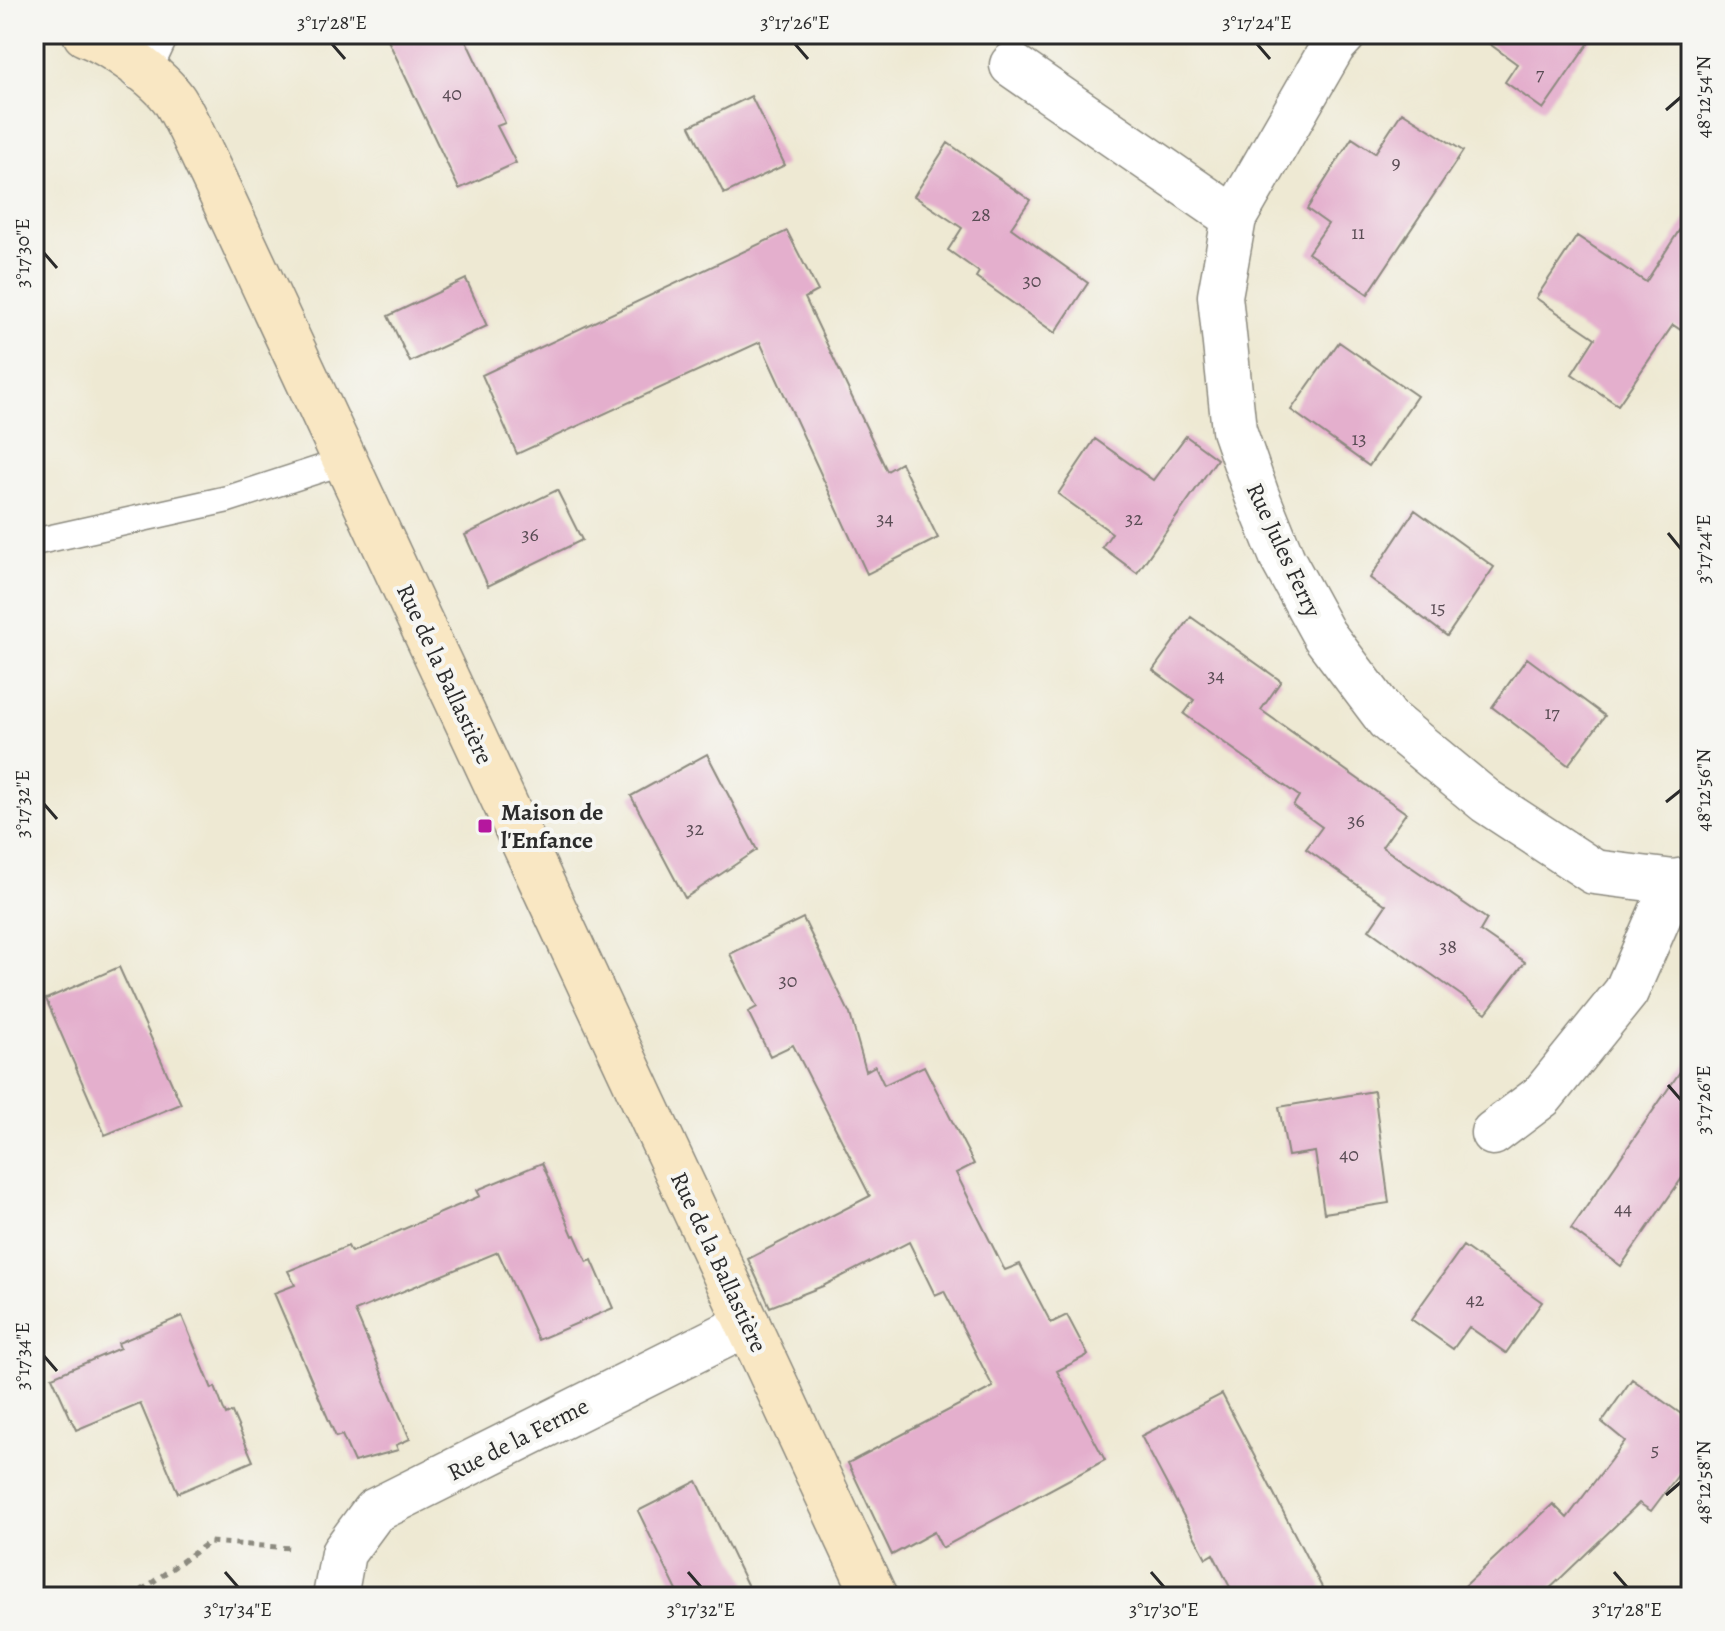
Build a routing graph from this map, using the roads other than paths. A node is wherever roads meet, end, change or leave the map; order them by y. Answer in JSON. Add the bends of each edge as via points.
{"nodes":[{"id":1,"x":85,"y":34,"type":"edge"},
{"id":2,"x":1344,"y":34,"type":"edge"},
{"id":3,"x":148,"y":51,"type":"edge"},
{"id":4,"x":1012,"y":65,"type":"dead end"},
{"id":5,"x":1234,"y":218,"type":"junction"},
{"id":6,"x":345,"y":461,"type":"junction"},
{"id":7,"x":34,"y":542,"type":"edge"},
{"id":8,"x":1682,"y":881,"type":"edge"},
{"id":9,"x":1493,"y":1133,"type":"dead end"},
{"id":10,"x":748,"y":1324,"type":"junction"},
{"id":11,"x":335,"y":1597,"type":"edge"},
{"id":12,"x":875,"y":1597,"type":"edge"}],
"edges":[{"from":1,"to":3,"type":"street","name":"Rue de la Ballastière"},
{"from":2,"to":5,"type":"street","name":"Rue Jules Ferry"},
{"from":3,"to":6,"type":"street","name":"Rue de la Ballastière"},
{"from":4,"to":5,"type":"street"},
{"from":5,"to":8,"type":"street","name":"Rue Jules Ferry","via":[[1220,296],[1234,430],[1283,560],[1324,635],[1388,720],[1486,801],[1594,872]]},
{"from":6,"to":7,"type":"lane","via":[[228,499]]},
{"from":6,"to":10,"type":"street","name":"Rue de la Ballastière"},
{"from":8,"to":9,"type":"street","name":"Rue Jules Ferry","via":[[1626,992],[1542,1096]]},
{"from":10,"to":11,"type":"street","name":"Rue de la Ferme","via":[[374,1511],[343,1553]]},
{"from":10,"to":12,"type":"street","name":"Rue de la Ballastière"}]}
